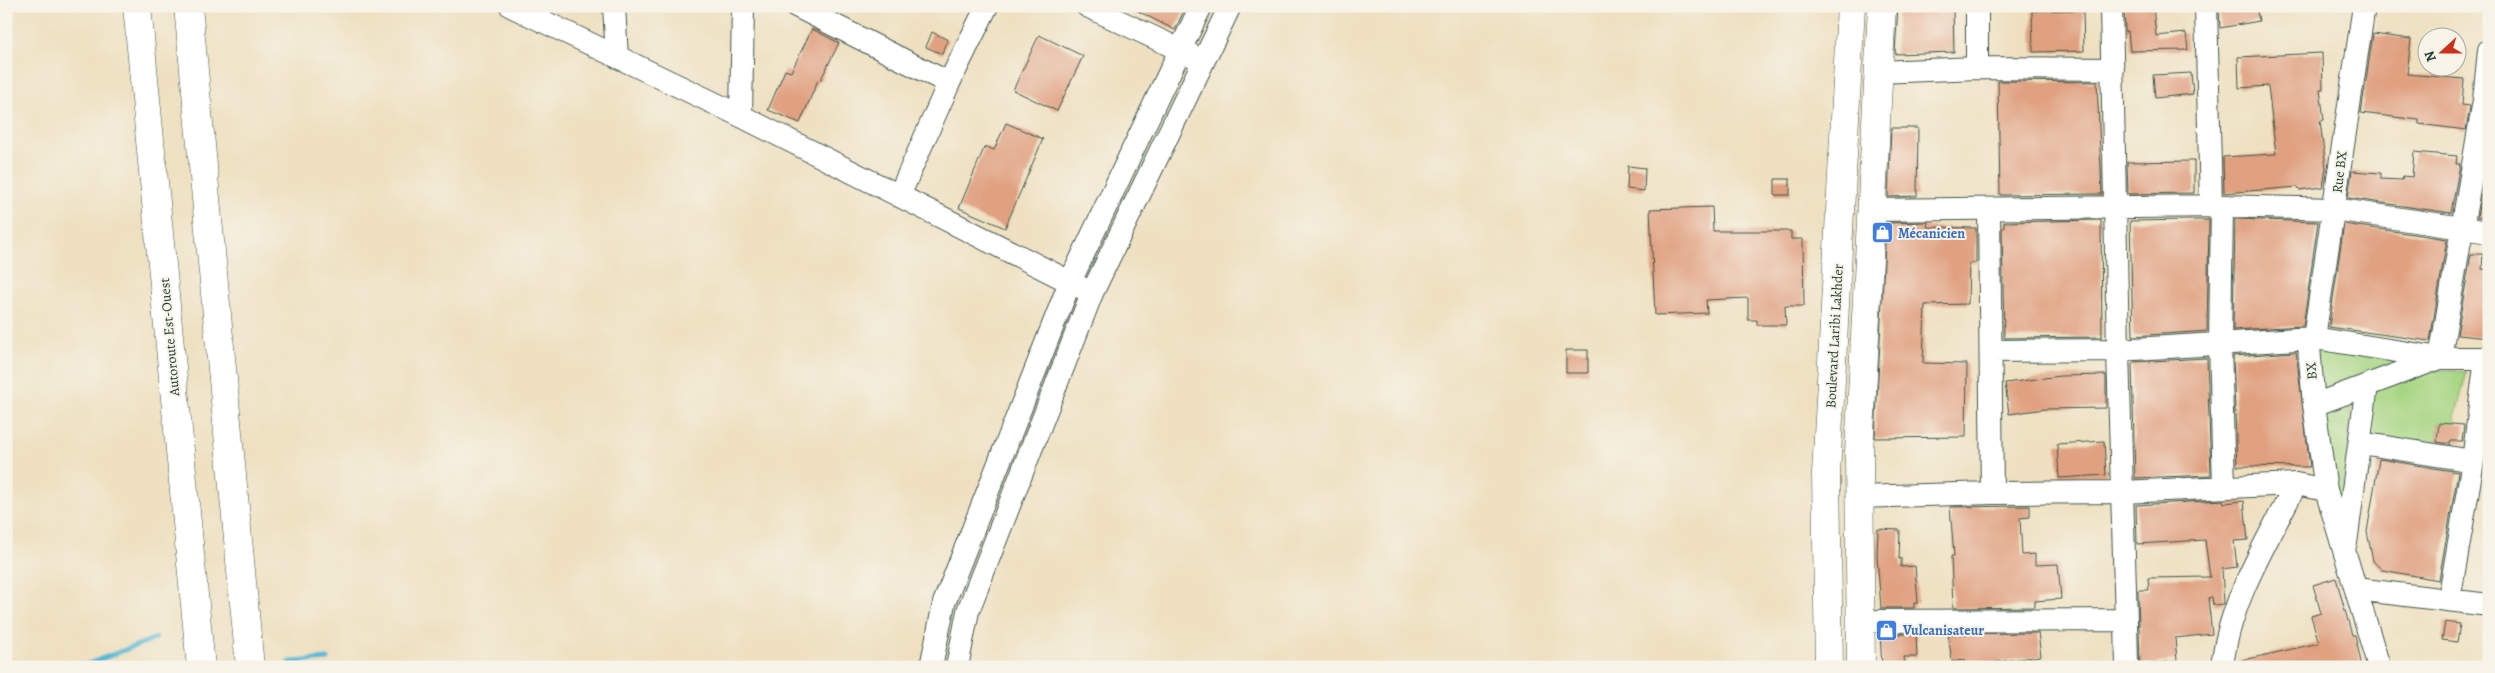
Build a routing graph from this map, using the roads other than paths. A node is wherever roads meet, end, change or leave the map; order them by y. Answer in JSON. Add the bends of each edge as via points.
{"nodes":[{"id":1,"x":137,"y":6,"type":"edge"},
{"id":2,"x":188,"y":6,"type":"edge"},
{"id":3,"x":511,"y":6,"type":"edge"},
{"id":4,"x":614,"y":6,"type":"edge"},
{"id":5,"x":743,"y":6,"type":"edge"},
{"id":6,"x":796,"y":6,"type":"edge"},
{"id":7,"x":987,"y":6,"type":"edge"},
{"id":8,"x":1087,"y":6,"type":"edge"},
{"id":9,"x":1201,"y":6,"type":"edge"},
{"id":10,"x":1230,"y":6,"type":"edge"},
{"id":11,"x":1851,"y":6,"type":"edge"},
{"id":12,"x":1882,"y":6,"type":"edge"},
{"id":13,"x":1977,"y":6,"type":"edge"},
{"id":14,"x":2111,"y":6,"type":"edge"},
{"id":15,"x":2206,"y":6,"type":"edge"},
{"id":16,"x":2364,"y":6,"type":"edge"},
{"id":17,"x":1179,"y":49,"type":"junction"},
{"id":18,"x":2489,"y":50,"type":"edge"},
{"id":19,"x":617,"y":57,"type":"junction"},
{"id":20,"x":1203,"y":61,"type":"junction"},
{"id":21,"x":1978,"y":68,"type":"junction"},
{"id":22,"x":2113,"y":68,"type":"junction"},
{"id":23,"x":1878,"y":72,"type":"junction"},
{"id":24,"x":949,"y":83,"type":"junction"},
{"id":25,"x":2486,"y":100,"type":"edge"},
{"id":26,"x":741,"y":116,"type":"junction"},
{"id":27,"x":899,"y":196,"type":"junction"},
{"id":28,"x":2216,"y":206,"type":"junction"},
{"id":29,"x":2115,"y":207,"type":"junction"},
{"id":30,"x":1990,"y":209,"type":"junction"},
{"id":31,"x":2334,"y":209,"type":"junction"},
{"id":32,"x":1870,"y":210,"type":"junction"},
{"id":33,"x":2463,"y":228,"type":"junction"},
{"id":34,"x":2489,"y":232,"type":"edge"},
{"id":35,"x":1070,"y":282,"type":"junction"},
{"id":36,"x":1092,"y":293,"type":"junction"},
{"id":37,"x":2314,"y":338,"type":"junction"},
{"id":38,"x":2220,"y":344,"type":"junction"},
{"id":39,"x":2118,"y":350,"type":"junction"},
{"id":40,"x":1991,"y":351,"type":"junction"},
{"id":41,"x":2488,"y":357,"type":"edge"},
{"id":42,"x":2440,"y":358,"type":"junction"},
{"id":43,"x":2367,"y":385,"type":"junction"},
{"id":44,"x":2314,"y":405,"type":"junction"},
{"id":45,"x":2361,"y":443,"type":"junction"},
{"id":46,"x":2472,"y":461,"type":"junction"},
{"id":47,"x":2296,"y":484,"type":"junction"},
{"id":48,"x":2224,"y":488,"type":"junction"},
{"id":49,"x":2326,"y":490,"type":"junction"},
{"id":50,"x":2122,"y":492,"type":"junction"},
{"id":51,"x":1992,"y":493,"type":"junction"},
{"id":52,"x":1858,"y":497,"type":"junction"},
{"id":53,"x":2345,"y":551,"type":"junction"},
{"id":54,"x":2356,"y":589,"type":"junction"},
{"id":55,"x":2449,"y":600,"type":"junction"},
{"id":56,"x":2489,"y":605,"type":"edge"},
{"id":57,"x":2126,"y":620,"type":"junction"},
{"id":58,"x":1860,"y":621,"type":"junction"},
{"id":59,"x":201,"y":667,"type":"edge"},
{"id":60,"x":250,"y":667,"type":"edge"},
{"id":61,"x":931,"y":667,"type":"edge"},
{"id":62,"x":957,"y":667,"type":"edge"},
{"id":63,"x":1829,"y":667,"type":"edge"},
{"id":64,"x":1861,"y":667,"type":"edge"},
{"id":65,"x":2127,"y":667,"type":"edge"},
{"id":66,"x":2222,"y":667,"type":"edge"},
{"id":67,"x":2379,"y":667,"type":"edge"}],
"edges":[{"from":1,"to":59,"type":"main road","name":"Autoroute Est-Ouest"},
{"from":2,"to":60,"type":"main road"},
{"from":3,"to":19,"type":"street"},
{"from":4,"to":19,"type":"street"},
{"from":5,"to":26,"type":"street"},
{"from":6,"to":24,"type":"street"},
{"from":7,"to":24,"type":"street"},
{"from":8,"to":17,"type":"street"},
{"from":9,"to":17,"type":"street"},
{"from":10,"to":20,"type":"street"},
{"from":11,"to":63,"type":"main road","name":"Boulevard Laribi Lakhder","via":[[1826,474]]},
{"from":12,"to":23,"type":"main road"},
{"from":13,"to":21,"type":"street"},
{"from":14,"to":22,"type":"street"},
{"from":15,"to":28,"type":"street"},
{"from":16,"to":31,"type":"street","name":"Rue BX"},
{"from":17,"to":20,"type":"street"},
{"from":17,"to":35,"type":"street"},
{"from":18,"to":25,"type":"street"},
{"from":19,"to":26,"type":"street"},
{"from":20,"to":36,"type":"street"},
{"from":21,"to":22,"type":"street"},
{"from":21,"to":23,"type":"street"},
{"from":22,"to":29,"type":"street"},
{"from":23,"to":32,"type":"main road"},
{"from":24,"to":27,"type":"street"},
{"from":25,"to":33,"type":"street"},
{"from":26,"to":27,"type":"street"},
{"from":27,"to":35,"type":"street"},
{"from":28,"to":29,"type":"street"},
{"from":28,"to":31,"type":"street"},
{"from":28,"to":38,"type":"street"},
{"from":29,"to":30,"type":"street"},
{"from":29,"to":39,"type":"street"},
{"from":30,"to":32,"type":"street"},
{"from":30,"to":40,"type":"street"},
{"from":31,"to":33,"type":"street"},
{"from":31,"to":37,"type":"street","name":"Rue BX"},
{"from":32,"to":52,"type":"main road"},
{"from":33,"to":34,"type":"street"},
{"from":33,"to":42,"type":"street"},
{"from":35,"to":36,"type":"street"},
{"from":35,"to":61,"type":"street","via":[[944,603]]},
{"from":36,"to":62,"type":"street","via":[[968,611]]},
{"from":37,"to":38,"type":"street"},
{"from":37,"to":42,"type":"street"},
{"from":37,"to":44,"type":"street","name":"BX","via":[[2308,347]]},
{"from":38,"to":39,"type":"street"},
{"from":38,"to":48,"type":"street"},
{"from":39,"to":40,"type":"street"},
{"from":39,"to":50,"type":"street"},
{"from":40,"to":51,"type":"street"},
{"from":41,"to":42,"type":"street"},
{"from":41,"to":46,"type":"street"},
{"from":42,"to":43,"type":"street"},
{"from":43,"to":44,"type":"street"},
{"from":43,"to":45,"type":"street"},
{"from":44,"to":49,"type":"street","name":"BX"},
{"from":45,"to":46,"type":"street"},
{"from":45,"to":53,"type":"street"},
{"from":46,"to":55,"type":"street"},
{"from":47,"to":48,"type":"street"},
{"from":47,"to":49,"type":"street"},
{"from":47,"to":66,"type":"street","via":[[2248,577],[2225,639]]},
{"from":48,"to":50,"type":"street"},
{"from":49,"to":53,"type":"street","name":"BX"},
{"from":50,"to":51,"type":"street"},
{"from":50,"to":57,"type":"street"},
{"from":51,"to":52,"type":"street"},
{"from":52,"to":58,"type":"main road"},
{"from":53,"to":54,"type":"street","name":"BX"},
{"from":54,"to":55,"type":"street"},
{"from":54,"to":67,"type":"street","name":"BX"},
{"from":55,"to":56,"type":"street"},
{"from":57,"to":58,"type":"street"},
{"from":57,"to":65,"type":"street"},
{"from":58,"to":64,"type":"main road"}]}
